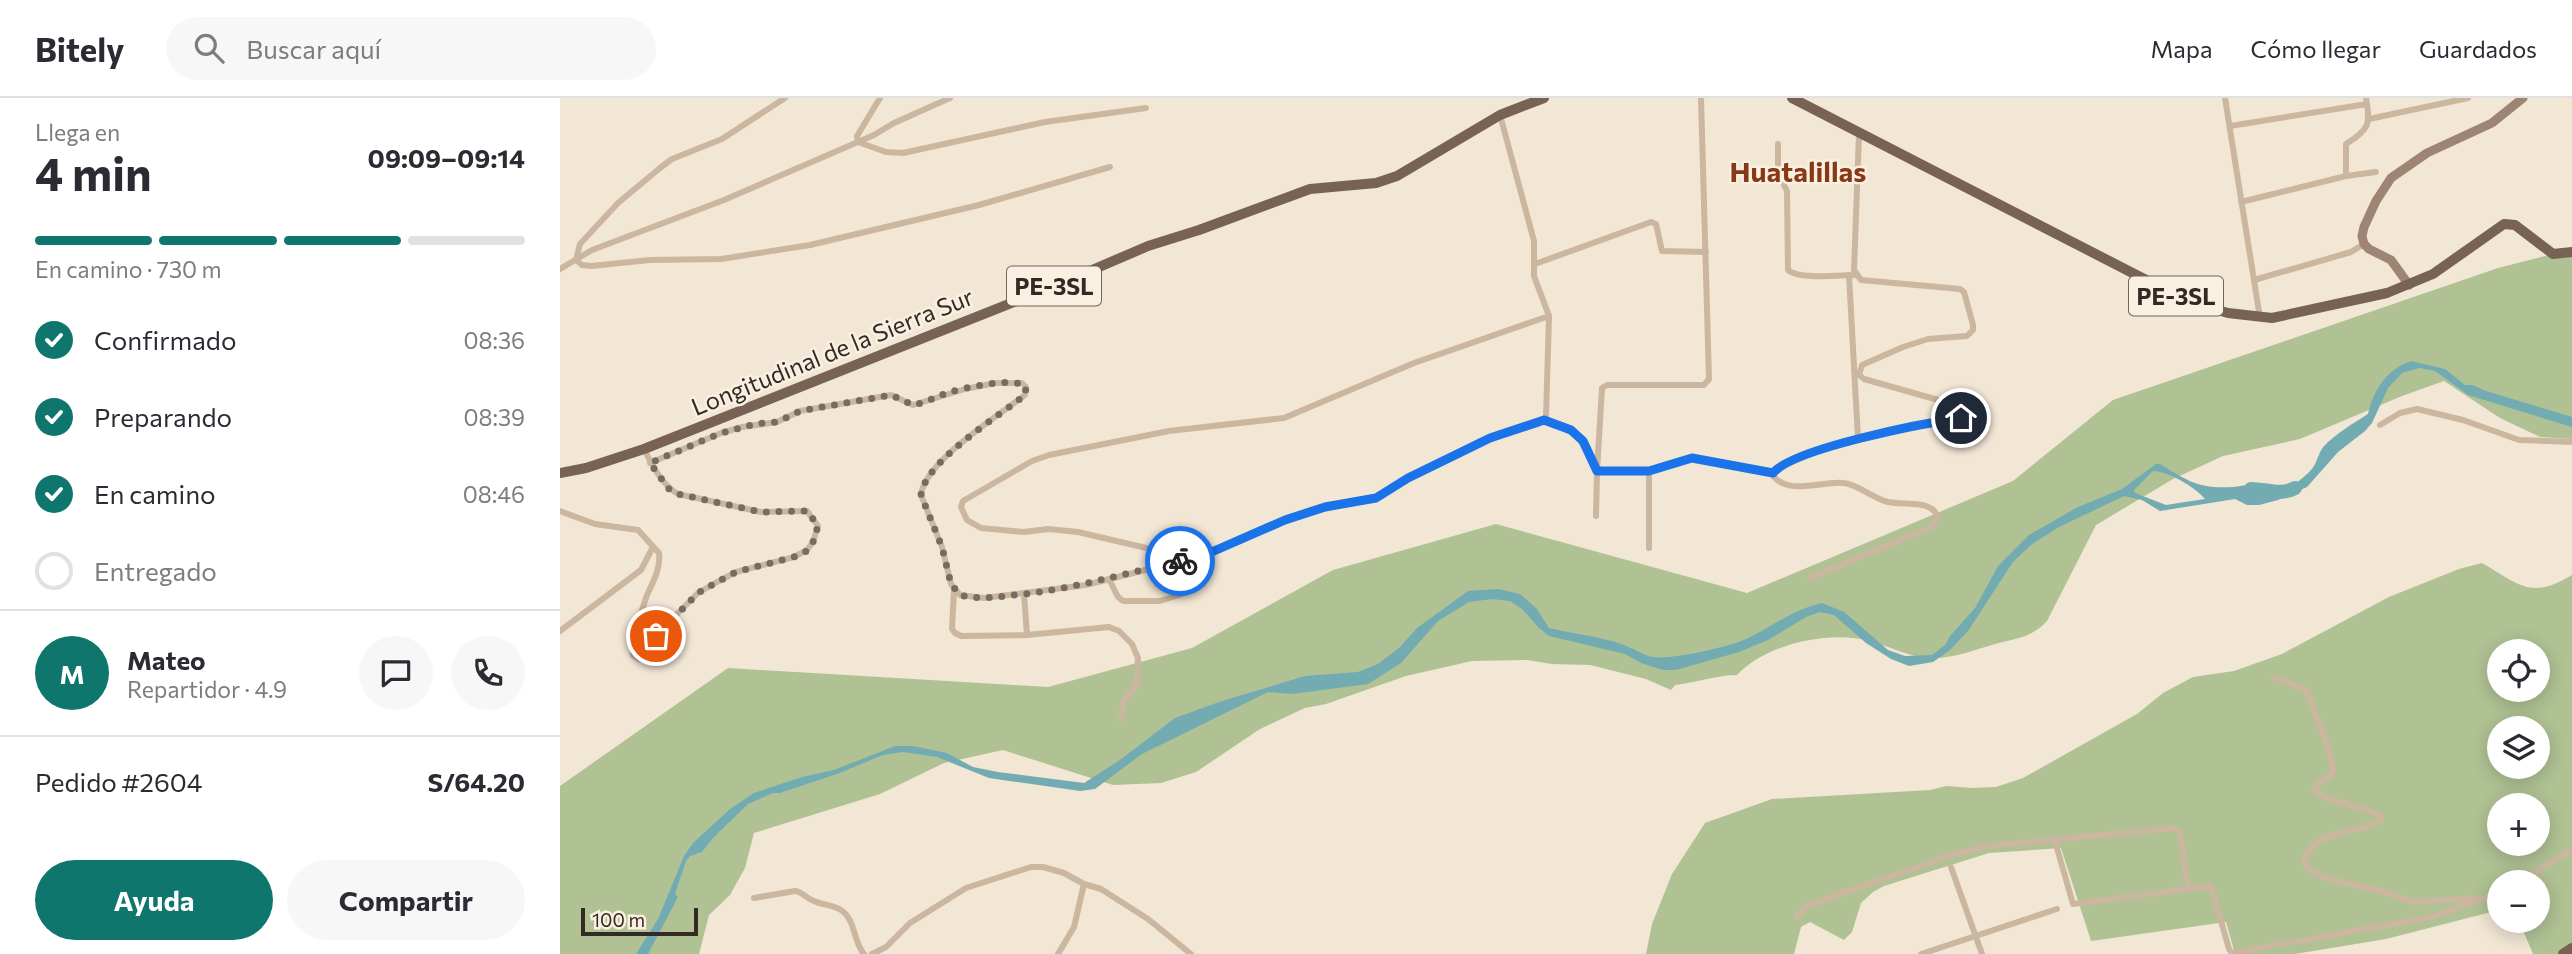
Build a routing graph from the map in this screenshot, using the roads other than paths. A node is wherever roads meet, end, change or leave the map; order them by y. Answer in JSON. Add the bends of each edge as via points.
{"nodes":[{"id":1,"x":785,"y":98,"type":"edge"},
{"id":2,"x":880,"y":98,"type":"edge"},
{"id":3,"x":950,"y":98,"type":"edge"},
{"id":4,"x":1544,"y":98,"type":"edge"},
{"id":5,"x":1701,"y":98,"type":"edge"},
{"id":6,"x":1792,"y":98,"type":"edge"},
{"id":7,"x":2225,"y":98,"type":"edge"},
{"id":8,"x":2523,"y":98,"type":"edge"},
{"id":9,"x":2464,"y":99,"type":"edge"},
{"id":10,"x":2366,"y":101,"type":"edge"},
{"id":11,"x":1146,"y":108,"type":"dead end"},
{"id":12,"x":1500,"y":116,"type":"junction"},
{"id":13,"x":2369,"y":119,"type":"junction"},
{"id":14,"x":2230,"y":126,"type":"junction"},
{"id":15,"x":1859,"y":134,"type":"junction"},
{"id":16,"x":858,"y":142,"type":"junction"},
{"id":17,"x":1778,"y":144,"type":"dead end"},
{"id":18,"x":1110,"y":167,"type":"dead end"},
{"id":19,"x":2376,"y":172,"type":"dead end"},
{"id":20,"x":2346,"y":176,"type":"junction"},
{"id":21,"x":2241,"y":202,"type":"junction"},
{"id":22,"x":2364,"y":244,"type":"junction"},
{"id":23,"x":1706,"y":252,"type":"junction"},
{"id":24,"x":2572,"y":253,"type":"edge"},
{"id":25,"x":576,"y":260,"type":"junction"},
{"id":26,"x":1535,"y":264,"type":"junction"},
{"id":27,"x":560,"y":269,"type":"edge"},
{"id":28,"x":1853,"y":275,"type":"junction"},
{"id":29,"x":2254,"y":280,"type":"junction"},
{"id":30,"x":2409,"y":285,"type":"junction"},
{"id":31,"x":1549,"y":316,"type":"junction"},
{"id":32,"x":2260,"y":318,"type":"junction"},
{"id":33,"x":1544,"y":420,"type":"junction"},
{"id":34,"x":2379,"y":425,"type":"dead end"},
{"id":35,"x":1858,"y":439,"type":"junction"},
{"id":36,"x":2572,"y":442,"type":"edge"},
{"id":37,"x":644,"y":449,"type":"junction"},
{"id":38,"x":650,"y":463,"type":"junction"},
{"id":39,"x":1597,"y":471,"type":"junction"},
{"id":40,"x":1649,"y":471,"type":"junction"},
{"id":41,"x":560,"y":473,"type":"edge"},
{"id":42,"x":1773,"y":473,"type":"junction"},
{"id":43,"x":560,"y":512,"type":"edge"},
{"id":44,"x":1596,"y":516,"type":"dead end"},
{"id":45,"x":653,"y":547,"type":"junction"},
{"id":46,"x":1649,"y":548,"type":"dead end"},
{"id":47,"x":1189,"y":559,"type":"junction"},
{"id":48,"x":1811,"y":578,"type":"dead end"},
{"id":49,"x":1109,"y":579,"type":"junction"},
{"id":50,"x":954,"y":590,"type":"junction"},
{"id":51,"x":1185,"y":593,"type":"dead end"},
{"id":52,"x":1024,"y":594,"type":"junction"},
{"id":53,"x":560,"y":631,"type":"edge"},
{"id":54,"x":1027,"y":635,"type":"junction"},
{"id":55,"x":2273,"y":677,"type":"dead end"},
{"id":56,"x":1121,"y":720,"type":"dead end"},
{"id":57,"x":2055,"y":841,"type":"junction"},
{"id":58,"x":2572,"y":849,"type":"edge"},
{"id":59,"x":1951,"y":867,"type":"dead end"},
{"id":60,"x":2539,"y":870,"type":"edge"},
{"id":61,"x":1084,"y":884,"type":"junction"},
{"id":62,"x":2188,"y":888,"type":"junction"},
{"id":63,"x":2487,"y":897,"type":"edge"},
{"id":64,"x":2487,"y":897,"type":"edge"},
{"id":65,"x":754,"y":898,"type":"dead end"},
{"id":66,"x":2057,"y":909,"type":"dead end"},
{"id":67,"x":1796,"y":918,"type":"dead end"},
{"id":68,"x":1976,"y":936,"type":"junction"},
{"id":69,"x":2572,"y":948,"type":"edge"},
{"id":70,"x":864,"y":954,"type":"edge"},
{"id":71,"x":872,"y":954,"type":"edge"},
{"id":72,"x":1058,"y":954,"type":"edge"},
{"id":73,"x":1191,"y":954,"type":"edge"},
{"id":74,"x":1921,"y":954,"type":"edge"},
{"id":75,"x":1982,"y":954,"type":"edge"},
{"id":76,"x":2563,"y":954,"type":"edge"}],
"edges":[{"from":1,"to":25,"type":"street","via":[[722,139],[660,168],[579,244]]},
{"from":2,"to":16,"type":"street","via":[[857,136]]},
{"from":3,"to":16,"type":"street"},
{"from":4,"to":12,"type":"main road","name":"Longitudinal de la Sierra Sur","number":"PE-3SL"},
{"from":5,"to":23,"type":"street"},
{"from":6,"to":15,"type":"main road","number":"PE-3SL"},
{"from":7,"to":14,"type":"street"},
{"from":8,"to":22,"type":"main road","via":[[2492,123],[2427,153],[2391,178],[2364,227]]},
{"from":9,"to":13,"type":"street"},
{"from":10,"to":13,"type":"street"},
{"from":10,"to":14,"type":"street"},
{"from":11,"to":16,"type":"street","via":[[1023,127],[903,153]]},
{"from":12,"to":26,"type":"street","via":[[1534,241]]},
{"from":12,"to":37,"type":"main road","name":"Longitudinal de la Sierra Sur","number":"PE-3SL","via":[[1397,176],[1376,183],[1310,189],[1148,246]]},
{"from":13,"to":20,"type":"street","via":[[2362,136],[2346,144]]},
{"from":14,"to":21,"type":"street"},
{"from":15,"to":28,"type":"street"},
{"from":15,"to":32,"type":"main road","number":"PE-3SL","via":[[2189,302]]},
{"from":16,"to":25,"type":"street"},
{"from":17,"to":28,"type":"street","via":[[1778,173],[1787,191],[1788,270],[1804,275]]},
{"from":18,"to":25,"type":"street","via":[[979,205],[810,245],[721,258],[591,266]]},
{"from":19,"to":20,"type":"street"},
{"from":20,"to":21,"type":"street"},
{"from":21,"to":29,"type":"street"},
{"from":22,"to":29,"type":"street","via":[[2351,252]]},
{"from":22,"to":30,"type":"main road","via":[[2391,260]]},
{"from":23,"to":26,"type":"street","via":[[1662,251],[1656,224],[1651,222]]},
{"from":23,"to":39,"type":"street","via":[[1708,383],[1602,388]]},
{"from":24,"to":30,"type":"main road","number":"PE-3SL","via":[[2553,254],[2515,225],[2504,224],[2433,274]]},
{"from":25,"to":27,"type":"street"},
{"from":26,"to":31,"type":"street","via":[[1534,276]]},
{"from":28,"to":35,"type":"street"},
{"from":28,"to":35,"type":"street","via":[[1861,280],[1960,289],[1965,292],[1973,326],[1967,336],[1927,339],[1903,347],[1862,365],[1858,375],[1956,405],[1965,412],[1963,416]]},
{"from":29,"to":32,"type":"street"},
{"from":30,"to":32,"type":"main road","number":"PE-3SL"},
{"from":31,"to":33,"type":"street"},
{"from":31,"to":47,"type":"street","via":[[1414,363],[1284,418],[1169,431],[1049,455],[963,501],[961,507],[967,520],[981,528],[1078,532]]},
{"from":33,"to":39,"type":"street","via":[[1571,430],[1583,441]]},
{"from":33,"to":47,"type":"street","via":[[1490,438],[1376,498],[1285,520]]},
{"from":34,"to":36,"type":"street","via":[[2417,408],[2518,440]]},
{"from":35,"to":42,"type":"street","via":[[1789,461]]},
{"from":37,"to":38,"type":"street"},
{"from":37,"to":41,"type":"main road","name":"Longitudinal de la Sierra Sur","number":"PE-3SL"},
{"from":38,"to":45,"type":"street","via":[[678,494],[761,512],[807,511],[818,526],[807,551],[736,572],[698,593],[657,634],[653,650],[639,659],[633,655],[634,644],[660,561]]},
{"from":38,"to":50,"type":"street","via":[[721,433],[777,422],[800,411],[891,395],[913,405],[965,389],[1022,383],[1025,395],[945,457],[922,488]]},
{"from":39,"to":40,"type":"street"},
{"from":39,"to":44,"type":"street"},
{"from":40,"to":42,"type":"street","via":[[1692,458]]},
{"from":40,"to":46,"type":"street"},
{"from":42,"to":48,"type":"street","via":[[1777,481],[1795,485],[1844,483],[1889,502],[1933,509],[1937,516],[1931,527]]},
{"from":43,"to":45,"type":"street","via":[[595,524],[638,530]]},
{"from":45,"to":53,"type":"street","via":[[642,570]]},
{"from":47,"to":49,"type":"street"},
{"from":49,"to":51,"type":"street","via":[[1123,601],[1160,601]]},
{"from":49,"to":52,"type":"street"},
{"from":50,"to":52,"type":"street","via":[[972,598]]},
{"from":50,"to":54,"type":"street","via":[[955,634]]},
{"from":52,"to":54,"type":"street"},
{"from":54,"to":56,"type":"street","via":[[1109,627],[1125,635],[1138,658],[1137,684],[1124,700]]},
{"from":55,"to":63,"type":"street","via":[[2305,689],[2328,746],[2334,769],[2316,783],[2316,793],[2381,819],[2314,846],[2304,860],[2307,867],[2328,879],[2413,902]]},
{"from":57,"to":62,"type":"street","via":[[2073,904]]},
{"from":57,"to":62,"type":"street","via":[[2174,828],[2180,832]]},
{"from":57,"to":67,"type":"street","via":[[1989,846],[1944,856],[1809,905]]},
{"from":58,"to":60,"type":"street"},
{"from":59,"to":68,"type":"street"},
{"from":61,"to":71,"type":"street","via":[[1043,867],[986,880],[910,923]]},
{"from":61,"to":72,"type":"street","via":[[1074,927]]},
{"from":61,"to":73,"type":"street","via":[[1114,896]]},
{"from":62,"to":64,"type":"street","via":[[2213,888],[2232,953],[2432,917]]},
{"from":65,"to":70,"type":"street","via":[[795,891],[811,901],[839,908],[850,919]]},
{"from":66,"to":68,"type":"street"},
{"from":68,"to":74,"type":"street"},
{"from":68,"to":75,"type":"street"},
{"from":69,"to":76,"type":"main road"}]}
